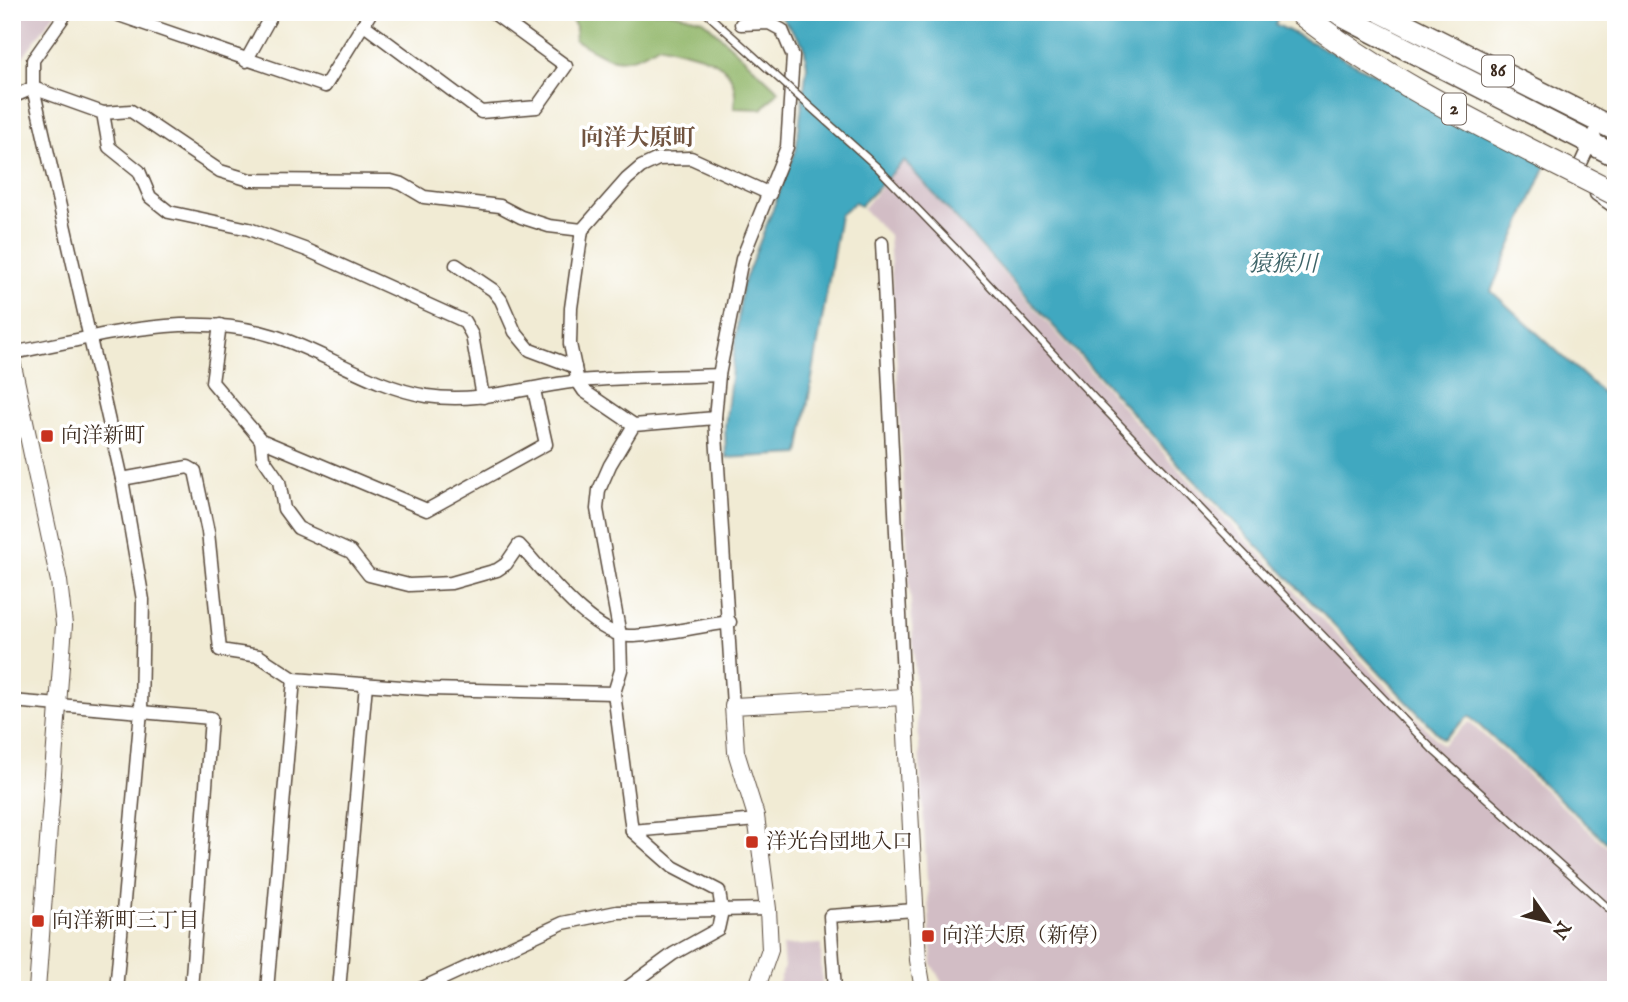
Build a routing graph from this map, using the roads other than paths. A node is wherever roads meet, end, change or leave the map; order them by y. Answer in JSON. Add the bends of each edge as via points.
{"nodes":[{"id":1,"x":66,"y":12,"type":"edge"},
{"id":2,"x":110,"y":12,"type":"edge"},
{"id":3,"x":273,"y":12,"type":"edge"},
{"id":4,"x":371,"y":12,"type":"edge"},
{"id":5,"x":492,"y":12,"type":"edge"},
{"id":6,"x":705,"y":12,"type":"edge"},
{"id":7,"x":1299,"y":12,"type":"edge"},
{"id":8,"x":1334,"y":12,"type":"edge"},
{"id":9,"x":1381,"y":12,"type":"edge"},
{"id":10,"x":741,"y":24,"type":"dead end"},
{"id":11,"x":365,"y":25,"type":"junction"},
{"id":12,"x":246,"y":61,"type":"junction"},
{"id":13,"x":33,"y":89,"type":"junction"},
{"id":14,"x":12,"y":97,"type":"edge"},
{"id":15,"x":103,"y":113,"type":"junction"},
{"id":16,"x":1608,"y":126,"type":"edge"},
{"id":17,"x":1590,"y":143,"type":"junction"},
{"id":18,"x":1616,"y":156,"type":"edge"},
{"id":19,"x":770,"y":194,"type":"junction"},
{"id":20,"x":1616,"y":194,"type":"edge"},
{"id":21,"x":1616,"y":208,"type":"edge"},
{"id":22,"x":582,"y":230,"type":"junction"},
{"id":23,"x":881,"y":243,"type":"dead end"},
{"id":24,"x":456,"y":265,"type":"dead end"},
{"id":25,"x":220,"y":325,"type":"junction"},
{"id":26,"x":90,"y":339,"type":"junction"},
{"id":27,"x":12,"y":353,"type":"edge"},
{"id":28,"x":12,"y":361,"type":"edge"},
{"id":29,"x":575,"y":368,"type":"junction"},
{"id":30,"x":719,"y":375,"type":"junction"},
{"id":31,"x":578,"y":382,"type":"junction"},
{"id":32,"x":534,"y":390,"type":"junction"},
{"id":33,"x":483,"y":397,"type":"junction"},
{"id":34,"x":715,"y":418,"type":"junction"},
{"id":35,"x":634,"y":425,"type":"junction"},
{"id":36,"x":261,"y":440,"type":"junction"},
{"id":37,"x":122,"y":480,"type":"junction"},
{"id":38,"x":730,"y":622,"type":"junction"},
{"id":39,"x":620,"y":635,"type":"junction"},
{"id":40,"x":294,"y":679,"type":"junction"},
{"id":41,"x":366,"y":684,"type":"junction"},
{"id":42,"x":614,"y":693,"type":"junction"},
{"id":43,"x":904,"y":697,"type":"junction"},
{"id":44,"x":12,"y":701,"type":"edge"},
{"id":45,"x":59,"y":704,"type":"junction"},
{"id":46,"x":733,"y":706,"type":"junction"},
{"id":47,"x":141,"y":711,"type":"junction"},
{"id":48,"x":757,"y":820,"type":"junction"},
{"id":49,"x":632,"y":831,"type":"junction"},
{"id":50,"x":768,"y":909,"type":"junction"},
{"id":51,"x":915,"y":909,"type":"junction"},
{"id":52,"x":722,"y":911,"type":"junction"},
{"id":53,"x":1616,"y":915,"type":"edge"},
{"id":54,"x":925,"y":987,"type":"edge"},
{"id":55,"x":37,"y":990,"type":"edge"},
{"id":56,"x":116,"y":990,"type":"edge"},
{"id":57,"x":191,"y":990,"type":"edge"},
{"id":58,"x":267,"y":990,"type":"edge"},
{"id":59,"x":339,"y":990,"type":"edge"},
{"id":60,"x":418,"y":990,"type":"edge"},
{"id":61,"x":624,"y":990,"type":"edge"},
{"id":62,"x":756,"y":990,"type":"edge"},
{"id":63,"x":835,"y":990,"type":"edge"}],
"edges":[{"from":1,"to":13,"type":"street","via":[[33,60]]},
{"from":2,"to":12,"type":"street"},
{"from":3,"to":12,"type":"street"},
{"from":4,"to":11,"type":"street"},
{"from":5,"to":11,"type":"street","via":[[566,66],[537,107],[481,112]]},
{"from":6,"to":53,"type":"lane","bridge":true,"via":[[877,167],[1434,751]]},
{"from":7,"to":20,"type":"highway","number":"2","bridge":true,"via":[[1427,94]]},
{"from":8,"to":17,"type":"main road","number":"86"},
{"from":9,"to":16,"type":"main road","number":"86"},
{"from":10,"to":19,"type":"street","via":[[769,23],[782,30],[793,56],[787,147]]},
{"from":11,"to":12,"type":"street","via":[[326,86]]},
{"from":13,"to":14,"type":"street"},
{"from":13,"to":15,"type":"street"},
{"from":13,"to":26,"type":"street"},
{"from":15,"to":22,"type":"street","via":[[131,111],[220,171],[250,180],[391,181],[424,197],[500,206],[549,226]]},
{"from":15,"to":33,"type":"street","via":[[109,147],[139,171],[150,197],[169,212],[249,229],[307,250],[464,321],[472,335]]},
{"from":16,"to":17,"type":"street"},
{"from":17,"to":18,"type":"main road","number":"86"},
{"from":17,"to":21,"type":"street","via":[[1574,178]]},
{"from":19,"to":22,"type":"street","via":[[691,158],[659,159],[627,179]]},
{"from":19,"to":30,"type":"street","via":[[742,259]]},
{"from":22,"to":29,"type":"street","via":[[571,308]]},
{"from":23,"to":43,"type":"street"},
{"from":24,"to":29,"type":"street","via":[[493,290],[530,350]]},
{"from":25,"to":26,"type":"street","via":[[162,324]]},
{"from":25,"to":33,"type":"street","via":[[276,337],[393,389],[430,396]]},
{"from":25,"to":36,"type":"street","via":[[212,382]]},
{"from":26,"to":27,"type":"street"},
{"from":26,"to":37,"type":"street"},
{"from":28,"to":45,"type":"street","via":[[59,581],[64,625]]},
{"from":29,"to":31,"type":"street"},
{"from":30,"to":31,"type":"street"},
{"from":30,"to":34,"type":"street"},
{"from":31,"to":32,"type":"street"},
{"from":31,"to":35,"type":"street"},
{"from":32,"to":33,"type":"street"},
{"from":32,"to":36,"type":"street","via":[[546,444],[427,510]]},
{"from":34,"to":35,"type":"street"},
{"from":34,"to":38,"type":"street"},
{"from":35,"to":39,"type":"street","via":[[610,465],[597,509]]},
{"from":36,"to":39,"type":"street","via":[[263,458],[279,481],[284,509],[298,528],[351,552],[369,575],[409,585],[451,583],[497,570],[519,545],[580,609]]},
{"from":37,"to":40,"type":"street","via":[[188,467],[195,471],[208,532],[220,650],[259,656]]},
{"from":37,"to":47,"type":"street","via":[[143,600]]},
{"from":38,"to":39,"type":"street"},
{"from":38,"to":46,"type":"street"},
{"from":39,"to":42,"type":"street","via":[[621,670]]},
{"from":40,"to":41,"type":"street"},
{"from":40,"to":58,"type":"street"},
{"from":41,"to":42,"type":"street"},
{"from":41,"to":59,"type":"street"},
{"from":42,"to":49,"type":"street"},
{"from":43,"to":46,"type":"street"},
{"from":43,"to":51,"type":"street"},
{"from":44,"to":45,"type":"street"},
{"from":45,"to":47,"type":"street"},
{"from":45,"to":55,"type":"street"},
{"from":46,"to":48,"type":"street","via":[[736,752]]},
{"from":47,"to":56,"type":"street"},
{"from":47,"to":57,"type":"street","via":[[211,718]]},
{"from":48,"to":49,"type":"street"},
{"from":48,"to":50,"type":"street"},
{"from":49,"to":52,"type":"street","via":[[673,867],[719,891]]},
{"from":50,"to":52,"type":"street"},
{"from":50,"to":62,"type":"street","via":[[770,950]]},
{"from":51,"to":54,"type":"street","via":[[918,960]]},
{"from":51,"to":63,"type":"street","via":[[830,916]]},
{"from":52,"to":60,"type":"street","via":[[617,912],[563,923]]},
{"from":52,"to":61,"type":"street","via":[[718,929],[673,954]]}]}
